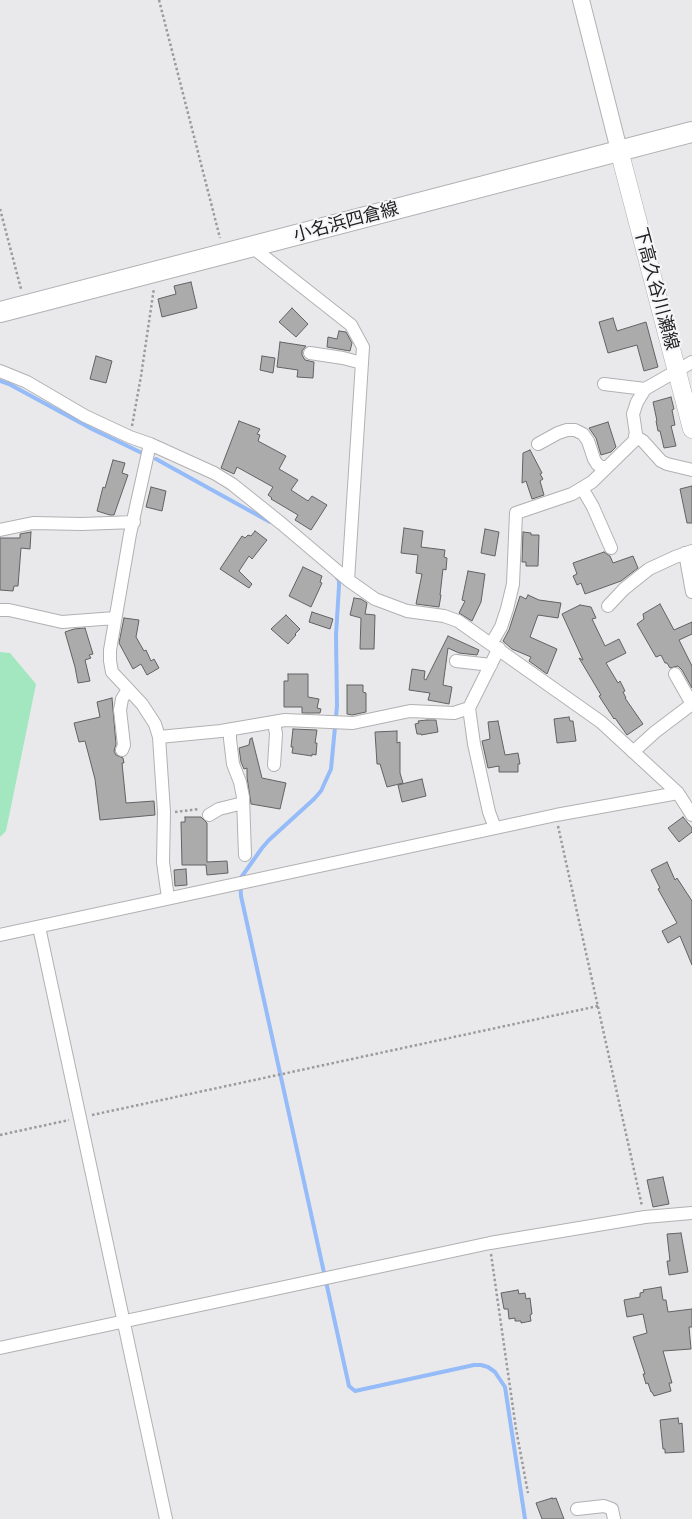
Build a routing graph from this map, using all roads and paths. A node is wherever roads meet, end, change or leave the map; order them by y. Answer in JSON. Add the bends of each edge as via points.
{"nodes":[{"id":1,"x":159,"y":0,"type":"edge"},
{"id":2,"x":581,"y":0,"type":"edge"},
{"id":3,"x":692,"y":132,"type":"edge"},
{"id":4,"x":619,"y":150,"type":"junction"},
{"id":5,"x":0,"y":210,"type":"edge"},
{"id":6,"x":252,"y":247,"type":"junction"},
{"id":7,"x":224,"y":254,"type":"junction"},
{"id":8,"x":151,"y":273,"type":"junction"},
{"id":9,"x":26,"y":305,"type":"junction"},
{"id":10,"x":0,"y":312,"type":"edge"},
{"id":11,"x":310,"y":353,"type":"dead end"},
{"id":12,"x":362,"y":363,"type":"junction"},
{"id":13,"x":685,"y":366,"type":"edge"},
{"id":14,"x":0,"y":371,"type":"edge"},
{"id":15,"x":604,"y":384,"type":"dead end"},
{"id":16,"x":645,"y":389,"type":"junction"},
{"id":17,"x":692,"y":429,"type":"edge"},
{"id":18,"x":635,"y":436,"type":"junction"},
{"id":19,"x":130,"y":437,"type":"junction"},
{"id":20,"x":150,"y":444,"type":"junction"},
{"id":21,"x":538,"y":444,"type":"dead end"},
{"id":22,"x":606,"y":467,"type":"junction"},
{"id":23,"x":692,"y":470,"type":"edge"},
{"id":24,"x":582,"y":488,"type":"junction"},
{"id":25,"x":134,"y":522,"type":"junction"},
{"id":26,"x":0,"y":530,"type":"edge"},
{"id":27,"x":611,"y":548,"type":"dead end"},
{"id":28,"x":688,"y":552,"type":"edge"},
{"id":29,"x":348,"y":580,"type":"junction"},
{"id":30,"x":692,"y":592,"type":"edge"},
{"id":31,"x":608,"y":606,"type":"dead end"},
{"id":32,"x":0,"y":610,"type":"edge"},
{"id":33,"x":115,"y":618,"type":"junction"},
{"id":34,"x":495,"y":646,"type":"junction"},
{"id":35,"x":456,"y":661,"type":"dead end"},
{"id":36,"x":491,"y":665,"type":"junction"},
{"id":37,"x":675,"y":674,"type":"dead end"},
{"id":38,"x":128,"y":688,"type":"junction"},
{"id":39,"x":469,"y":708,"type":"junction"},
{"id":40,"x":274,"y":722,"type":"junction"},
{"id":41,"x":230,"y":730,"type":"junction"},
{"id":42,"x":159,"y":737,"type":"junction"},
{"id":43,"x":122,"y":750,"type":"dead end"},
{"id":44,"x":634,"y":752,"type":"junction"},
{"id":45,"x":274,"y":766,"type":"dead end"},
{"id":46,"x":678,"y":793,"type":"junction"},
{"id":47,"x":243,"y":804,"type":"junction"},
{"id":48,"x":164,"y":814,"type":"junction"},
{"id":49,"x":210,"y":814,"type":"joint"},
{"id":50,"x":556,"y":815,"type":"junction"},
{"id":51,"x":692,"y":815,"type":"edge"},
{"id":52,"x":495,"y":828,"type":"junction"},
{"id":53,"x":245,"y":855,"type":"dead end"},
{"id":54,"x":168,"y":898,"type":"junction"},
{"id":55,"x":39,"y":927,"type":"junction"},
{"id":56,"x":0,"y":935,"type":"edge"},
{"id":57,"x":598,"y":1006,"type":"junction"},
{"id":58,"x":80,"y":1118,"type":"junction"},
{"id":59,"x":0,"y":1135,"type":"edge"},
{"id":60,"x":692,"y":1213,"type":"edge"},
{"id":61,"x":645,"y":1217,"type":"junction"},
{"id":62,"x":490,"y":1243,"type":"junction"},
{"id":63,"x":124,"y":1322,"type":"junction"},
{"id":64,"x":0,"y":1348,"type":"edge"},
{"id":65,"x":528,"y":1493,"type":"dead end"},
{"id":66,"x":577,"y":1509,"type":"dead end"},
{"id":67,"x":166,"y":1519,"type":"edge"},
{"id":68,"x":614,"y":1519,"type":"edge"}],
"edges":[{"from":1,"to":7,"type":"path"},
{"from":2,"to":4,"type":"street"},
{"from":3,"to":4,"type":"main road","name":"小名浜四倉線"},
{"from":4,"to":6,"type":"main road","name":"小名浜四倉線"},
{"from":4,"to":13,"type":"main road","name":"下高久谷川瀬線"},
{"from":5,"to":9,"type":"path"},
{"from":6,"to":7,"type":"main road","name":"小名浜四倉線"},
{"from":6,"to":12,"type":"street","via":[[351,325],[363,346]]},
{"from":7,"to":8,"type":"main road","name":"小名浜四倉線"},
{"from":8,"to":9,"type":"main road","name":"小名浜四倉線"},
{"from":8,"to":19,"type":"path","via":[[154,282]]},
{"from":9,"to":10,"type":"main road","name":"小名浜四倉線"},
{"from":11,"to":12,"type":"street"},
{"from":12,"to":29,"type":"street"},
{"from":13,"to":16,"type":"street"},
{"from":13,"to":17,"type":"main road","name":"下高久谷川瀬線"},
{"from":14,"to":19,"type":"street"},
{"from":15,"to":16,"type":"street"},
{"from":16,"to":18,"type":"street","via":[[633,414]]},
{"from":18,"to":22,"type":"street","via":[[634,441]]},
{"from":18,"to":23,"type":"street","via":[[667,464]]},
{"from":19,"to":20,"type":"street"},
{"from":20,"to":25,"type":"street"},
{"from":20,"to":29,"type":"street","via":[[232,484]]},
{"from":21,"to":22,"type":"street","via":[[558,432],[575,430],[588,441],[597,464]]},
{"from":22,"to":24,"type":"street"},
{"from":24,"to":27,"type":"street"},
{"from":24,"to":34,"type":"street","via":[[516,513],[513,584]]},
{"from":25,"to":26,"type":"street","via":[[32,523]]},
{"from":25,"to":33,"type":"street"},
{"from":28,"to":30,"type":"street"},
{"from":28,"to":31,"type":"street","via":[[649,569]]},
{"from":29,"to":34,"type":"street","via":[[375,599],[407,611],[458,621]]},
{"from":32,"to":33,"type":"street","via":[[62,622]]},
{"from":33,"to":38,"type":"street","via":[[110,650],[112,672]]},
{"from":34,"to":36,"type":"street"},
{"from":34,"to":44,"type":"street","via":[[601,722]]},
{"from":35,"to":36,"type":"street"},
{"from":36,"to":39,"type":"street"},
{"from":37,"to":44,"type":"street","via":[[692,704]]},
{"from":38,"to":42,"type":"street","via":[[155,724]]},
{"from":38,"to":43,"type":"street","via":[[114,711],[124,745]]},
{"from":39,"to":40,"type":"street","via":[[454,713],[410,711],[353,723]]},
{"from":39,"to":52,"type":"street","via":[[478,763]]},
{"from":40,"to":41,"type":"street"},
{"from":40,"to":45,"type":"street"},
{"from":41,"to":42,"type":"street"},
{"from":41,"to":47,"type":"street","via":[[233,764]]},
{"from":42,"to":48,"type":"street"},
{"from":44,"to":46,"type":"street"},
{"from":46,"to":50,"type":"street"},
{"from":46,"to":51,"type":"street"},
{"from":47,"to":49,"type":"street"},
{"from":47,"to":53,"type":"street"},
{"from":48,"to":49,"type":"path","via":[[206,808]]},
{"from":48,"to":54,"type":"street","via":[[162,862]]},
{"from":50,"to":52,"type":"street"},
{"from":50,"to":57,"type":"path"},
{"from":52,"to":54,"type":"street"},
{"from":54,"to":55,"type":"street"},
{"from":55,"to":56,"type":"street"},
{"from":55,"to":58,"type":"street"},
{"from":57,"to":58,"type":"path"},
{"from":57,"to":61,"type":"path"},
{"from":58,"to":59,"type":"path"},
{"from":58,"to":63,"type":"street"},
{"from":60,"to":61,"type":"street"},
{"from":61,"to":62,"type":"street"},
{"from":62,"to":63,"type":"street"},
{"from":62,"to":65,"type":"path"},
{"from":63,"to":64,"type":"street"},
{"from":63,"to":67,"type":"street"},
{"from":66,"to":68,"type":"street","via":[[604,1506],[612,1509]]}]}
